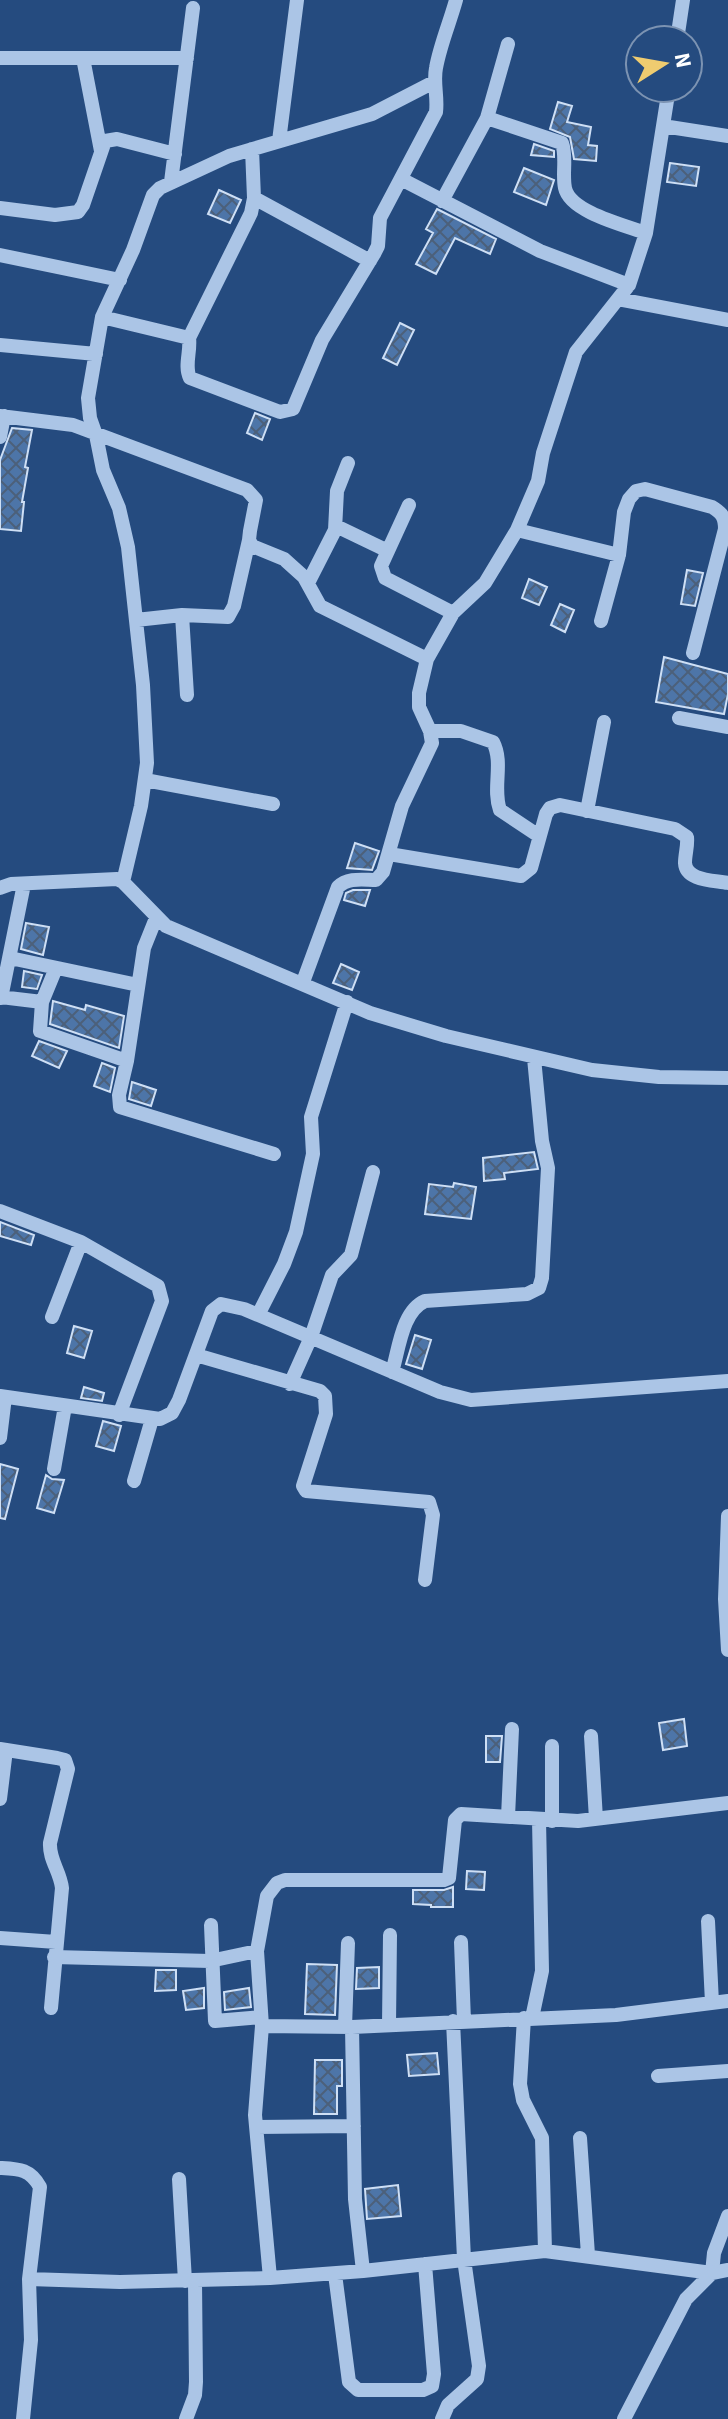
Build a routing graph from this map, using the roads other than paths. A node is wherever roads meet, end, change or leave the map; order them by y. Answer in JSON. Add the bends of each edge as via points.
{"nodes":[{"id":1,"x":297,"y":0,"type":"edge"},
{"id":2,"x":456,"y":0,"type":"edge"},
{"id":3,"x":683,"y":0,"type":"edge"},
{"id":4,"x":193,"y":8,"type":"dead end"},
{"id":5,"x":679,"y":24,"type":"edge"},
{"id":6,"x":508,"y":44,"type":"dead end"},
{"id":7,"x":0,"y":58,"type":"edge"},
{"id":8,"x":83,"y":58,"type":"junction"},
{"id":9,"x":187,"y":58,"type":"junction"},
{"id":10,"x":434,"y":82,"type":"junction"},
{"id":11,"x":666,"y":104,"type":"edge"},
{"id":12,"x":487,"y":118,"type":"junction"},
{"id":13,"x":663,"y":126,"type":"junction"},
{"id":14,"x":728,"y":136,"type":"edge"},
{"id":15,"x":279,"y":141,"type":"junction"},
{"id":16,"x":252,"y":149,"type":"junction"},
{"id":17,"x":101,"y":151,"type":"junction"},
{"id":18,"x":175,"y":154,"type":"junction"},
{"id":19,"x":401,"y":179,"type":"junction"},
{"id":20,"x":171,"y":182,"type":"junction"},
{"id":21,"x":254,"y":198,"type":"junction"},
{"id":22,"x":442,"y":201,"type":"junction"},
{"id":23,"x":0,"y":208,"type":"edge"},
{"id":24,"x":646,"y":233,"type":"junction"},
{"id":25,"x":0,"y":255,"type":"edge"},
{"id":26,"x":370,"y":261,"type":"junction"},
{"id":27,"x":120,"y":280,"type":"junction"},
{"id":28,"x":629,"y":285,"type":"junction"},
{"id":29,"x":618,"y":299,"type":"junction"},
{"id":30,"x":102,"y":317,"type":"junction"},
{"id":31,"x":728,"y":320,"type":"edge"},
{"id":32,"x":189,"y":338,"type":"junction"},
{"id":33,"x":0,"y":345,"type":"edge"},
{"id":34,"x":96,"y":354,"type":"junction"},
{"id":35,"x":2,"y":416,"type":"edge"},
{"id":36,"x":96,"y":435,"type":"junction"},
{"id":37,"x":0,"y":437,"type":"edge"},
{"id":38,"x":348,"y":463,"type":"dead end"},
{"id":39,"x":409,"y":505,"type":"dead end"},
{"id":40,"x":336,"y":526,"type":"junction"},
{"id":41,"x":517,"y":530,"type":"junction"},
{"id":42,"x":249,"y":540,"type":"junction"},
{"id":43,"x":388,"y":551,"type":"junction"},
{"id":44,"x":619,"y":555,"type":"junction"},
{"id":45,"x":723,"y":559,"type":"edge"},
{"id":46,"x":308,"y":583,"type":"junction"},
{"id":47,"x":453,"y":613,"type":"junction"},
{"id":48,"x":182,"y":615,"type":"junction"},
{"id":49,"x":136,"y":620,"type":"junction"},
{"id":50,"x":601,"y":621,"type":"dead end"},
{"id":51,"x":693,"y":653,"type":"dead end"},
{"id":52,"x":427,"y":659,"type":"junction"},
{"id":53,"x":187,"y":695,"type":"dead end"},
{"id":54,"x":679,"y":718,"type":"dead end"},
{"id":55,"x":604,"y":722,"type":"dead end"},
{"id":56,"x":728,"y":727,"type":"edge"},
{"id":57,"x":430,"y":731,"type":"junction"},
{"id":58,"x":145,"y":780,"type":"junction"},
{"id":59,"x":273,"y":804,"type":"dead end"},
{"id":60,"x":587,"y":811,"type":"junction"},
{"id":61,"x":539,"y":836,"type":"junction"},
{"id":62,"x":389,"y":854,"type":"junction"},
{"id":63,"x":123,"y":882,"type":"junction"},
{"id":64,"x":728,"y":883,"type":"edge"},
{"id":65,"x":24,"y":884,"type":"junction"},
{"id":66,"x":0,"y":888,"type":"edge"},
{"id":67,"x":156,"y":918,"type":"junction"},
{"id":68,"x":10,"y":958,"type":"junction"},
{"id":69,"x":56,"y":968,"type":"junction"},
{"id":70,"x":303,"y":982,"type":"junction"},
{"id":71,"x":138,"y":985,"type":"junction"},
{"id":72,"x":1,"y":998,"type":"edge"},
{"id":73,"x":42,"y":1002,"type":"junction"},
{"id":74,"x":347,"y":1002,"type":"junction"},
{"id":75,"x":534,"y":1058,"type":"junction"},
{"id":76,"x":127,"y":1061,"type":"junction"},
{"id":77,"x":728,"y":1078,"type":"edge"},
{"id":78,"x":274,"y":1154,"type":"dead end"},
{"id":79,"x":373,"y":1172,"type":"dead end"},
{"id":80,"x":0,"y":1211,"type":"edge"},
{"id":81,"x":81,"y":1242,"type":"junction"},
{"id":82,"x":258,"y":1315,"type":"junction"},
{"id":83,"x":52,"y":1317,"type":"dead end"},
{"id":84,"x":311,"y":1337,"type":"junction"},
{"id":85,"x":196,"y":1355,"type":"junction"},
{"id":86,"x":392,"y":1372,"type":"junction"},
{"id":87,"x":728,"y":1381,"type":"edge"},
{"id":88,"x":290,"y":1384,"type":"junction"},
{"id":89,"x":3,"y":1396,"type":"edge"},
{"id":90,"x":65,"y":1406,"type":"junction"},
{"id":91,"x":119,"y":1415,"type":"junction"},
{"id":92,"x":152,"y":1419,"type":"junction"},
{"id":93,"x":0,"y":1438,"type":"edge"},
{"id":94,"x":54,"y":1469,"type":"dead end"},
{"id":95,"x":134,"y":1481,"type":"dead end"},
{"id":96,"x":728,"y":1516,"type":"edge"},
{"id":97,"x":425,"y":1580,"type":"dead end"},
{"id":98,"x":726,"y":1599,"type":"edge"},
{"id":99,"x":728,"y":1650,"type":"edge"},
{"id":100,"x":512,"y":1729,"type":"dead end"},
{"id":101,"x":591,"y":1736,"type":"dead end"},
{"id":102,"x":552,"y":1746,"type":"dead end"},
{"id":103,"x":3,"y":1750,"type":"edge"},
{"id":104,"x":0,"y":1799,"type":"edge"},
{"id":105,"x":728,"y":1803,"type":"edge"},
{"id":106,"x":508,"y":1817,"type":"junction"},
{"id":107,"x":596,"y":1819,"type":"junction"},
{"id":108,"x":545,"y":1820,"type":"junction"},
{"id":109,"x":708,"y":1921,"type":"dead end"},
{"id":110,"x":211,"y":1925,"type":"dead end"},
{"id":111,"x":390,"y":1935,"type":"dead end"},
{"id":112,"x":0,"y":1938,"type":"edge"},
{"id":113,"x":461,"y":1942,"type":"dead end"},
{"id":114,"x":348,"y":1943,"type":"dead end"},
{"id":115,"x":55,"y":1949,"type":"junction"},
{"id":116,"x":257,"y":1951,"type":"junction"},
{"id":117,"x":210,"y":1961,"type":"junction"},
{"id":118,"x":728,"y":2001,"type":"edge"},
{"id":119,"x":712,"y":2003,"type":"junction"},
{"id":120,"x":51,"y":2008,"type":"dead end"},
{"id":121,"x":528,"y":2018,"type":"junction"},
{"id":122,"x":261,"y":2021,"type":"junction"},
{"id":123,"x":459,"y":2021,"type":"junction"},
{"id":124,"x":389,"y":2025,"type":"junction"},
{"id":125,"x":349,"y":2027,"type":"junction"},
{"id":126,"x":728,"y":2071,"type":"edge"},
{"id":127,"x":658,"y":2076,"type":"dead end"},
{"id":128,"x":354,"y":2126,"type":"junction"},
{"id":129,"x":256,"y":2127,"type":"junction"},
{"id":130,"x":580,"y":2138,"type":"dead end"},
{"id":131,"x":0,"y":2168,"type":"edge"},
{"id":132,"x":179,"y":2179,"type":"dead end"},
{"id":133,"x":728,"y":2216,"type":"edge"},
{"id":134,"x":545,"y":2251,"type":"junction"},
{"id":135,"x":588,"y":2255,"type":"junction"},
{"id":136,"x":464,"y":2259,"type":"junction"},
{"id":137,"x":425,"y":2264,"type":"junction"},
{"id":138,"x":728,"y":2270,"type":"edge"},
{"id":139,"x":363,"y":2271,"type":"junction"},
{"id":140,"x":712,"y":2273,"type":"junction"},
{"id":141,"x":335,"y":2274,"type":"junction"},
{"id":142,"x":270,"y":2278,"type":"junction"},
{"id":143,"x":29,"y":2279,"type":"junction"},
{"id":144,"x":190,"y":2281,"type":"junction"},
{"id":145,"x":23,"y":2419,"type":"edge"},
{"id":146,"x":186,"y":2419,"type":"edge"},
{"id":147,"x":442,"y":2419,"type":"edge"},
{"id":148,"x":624,"y":2419,"type":"edge"}],
"edges":[{"from":1,"to":15,"type":"street"},
{"from":2,"to":10,"type":"street"},
{"from":3,"to":5,"type":"street"},
{"from":4,"to":9,"type":"street"},
{"from":6,"to":12,"type":"street"},
{"from":7,"to":8,"type":"street"},
{"from":8,"to":9,"type":"street"},
{"from":8,"to":17,"type":"street"},
{"from":9,"to":18,"type":"street"},
{"from":10,"to":15,"type":"street","via":[[372,114]]},
{"from":10,"to":19,"type":"street","via":[[436,112]]},
{"from":11,"to":13,"type":"street"},
{"from":12,"to":22,"type":"street"},
{"from":12,"to":24,"type":"street","via":[[562,143],[569,198],[583,209]]},
{"from":13,"to":14,"type":"street"},
{"from":13,"to":24,"type":"street"},
{"from":15,"to":16,"type":"street"},
{"from":16,"to":20,"type":"street"},
{"from":16,"to":21,"type":"street"},
{"from":17,"to":18,"type":"street","via":[[105,141],[117,139]]},
{"from":17,"to":23,"type":"street","via":[[78,212],[55,215]]},
{"from":18,"to":20,"type":"street"},
{"from":19,"to":22,"type":"street"},
{"from":19,"to":26,"type":"street","via":[[380,218],[378,246]]},
{"from":20,"to":27,"type":"street","via":[[153,195]]},
{"from":21,"to":26,"type":"street"},
{"from":21,"to":32,"type":"street"},
{"from":22,"to":28,"type":"street","via":[[540,251]]},
{"from":24,"to":28,"type":"street"},
{"from":25,"to":27,"type":"street"},
{"from":26,"to":32,"type":"street","via":[[322,340],[287,413],[190,378]]},
{"from":27,"to":30,"type":"street"},
{"from":28,"to":29,"type":"street"},
{"from":29,"to":31,"type":"street"},
{"from":29,"to":41,"type":"street","via":[[576,352],[538,481]]},
{"from":30,"to":32,"type":"street"},
{"from":30,"to":34,"type":"street"},
{"from":33,"to":34,"type":"street"},
{"from":34,"to":36,"type":"street","via":[[88,398]]},
{"from":35,"to":36,"type":"street","via":[[65,423]]},
{"from":35,"to":37,"type":"street"},
{"from":36,"to":42,"type":"street","via":[[253,494],[256,507]]},
{"from":36,"to":49,"type":"street","via":[[128,547]]},
{"from":38,"to":40,"type":"street","via":[[337,491]]},
{"from":39,"to":43,"type":"street"},
{"from":40,"to":43,"type":"street"},
{"from":40,"to":46,"type":"street"},
{"from":41,"to":44,"type":"street"},
{"from":41,"to":47,"type":"street","via":[[485,583]]},
{"from":42,"to":46,"type":"street","via":[[284,559]]},
{"from":42,"to":48,"type":"street","via":[[232,613],[221,618]]},
{"from":43,"to":47,"type":"street","via":[[381,566],[385,578]]},
{"from":44,"to":45,"type":"street","via":[[629,499],[645,489],[720,512],[725,519]]},
{"from":44,"to":50,"type":"street"},
{"from":45,"to":51,"type":"street"},
{"from":46,"to":52,"type":"street","via":[[320,606]]},
{"from":47,"to":52,"type":"street"},
{"from":48,"to":49,"type":"street"},
{"from":48,"to":53,"type":"street"},
{"from":49,"to":58,"type":"street"},
{"from":52,"to":57,"type":"street","via":[[419,707]]},
{"from":54,"to":56,"type":"street"},
{"from":55,"to":60,"type":"street"},
{"from":57,"to":61,"type":"street","via":[[461,731],[493,742],[500,810]]},
{"from":57,"to":62,"type":"street","via":[[432,743],[402,806]]},
{"from":58,"to":59,"type":"street"},
{"from":58,"to":63,"type":"street"},
{"from":60,"to":61,"type":"street","via":[[555,805]]},
{"from":60,"to":64,"type":"street","via":[[682,832],[687,837],[687,871]]},
{"from":61,"to":62,"type":"street","via":[[531,868],[521,876]]},
{"from":62,"to":70,"type":"street","via":[[376,880],[351,880],[338,887]]},
{"from":63,"to":65,"type":"street"},
{"from":63,"to":67,"type":"street"},
{"from":65,"to":66,"type":"street"},
{"from":65,"to":68,"type":"street"},
{"from":67,"to":70,"type":"street"},
{"from":67,"to":71,"type":"street","via":[[146,938]]},
{"from":68,"to":69,"type":"street"},
{"from":68,"to":72,"type":"street"},
{"from":69,"to":71,"type":"street"},
{"from":69,"to":73,"type":"street"},
{"from":70,"to":74,"type":"street"},
{"from":71,"to":76,"type":"street"},
{"from":72,"to":73,"type":"street"},
{"from":73,"to":76,"type":"street","via":[[39,1025],[44,1034]]},
{"from":74,"to":75,"type":"street","via":[[411,1026]]},
{"from":74,"to":82,"type":"street","via":[[311,1117],[312,1166],[296,1232]]},
{"from":75,"to":77,"type":"street","via":[[613,1073]]},
{"from":75,"to":86,"type":"street","via":[[548,1168],[539,1288],[527,1294],[415,1306]]},
{"from":76,"to":78,"type":"street","via":[[120,1107]]},
{"from":79,"to":84,"type":"street","via":[[351,1255],[332,1275]]},
{"from":80,"to":81,"type":"street"},
{"from":81,"to":83,"type":"street"},
{"from":81,"to":91,"type":"street","via":[[162,1293]]},
{"from":82,"to":84,"type":"street"},
{"from":82,"to":85,"type":"street","via":[[221,1304],[212,1311]]},
{"from":84,"to":86,"type":"street"},
{"from":84,"to":88,"type":"street"},
{"from":85,"to":88,"type":"street"},
{"from":85,"to":92,"type":"street","via":[[172,1413]]},
{"from":86,"to":87,"type":"street","via":[[471,1400]]},
{"from":88,"to":97,"type":"street","via":[[320,1391],[328,1406],[303,1486],[306,1491],[429,1502],[433,1515]]},
{"from":89,"to":90,"type":"street"},
{"from":89,"to":93,"type":"street"},
{"from":90,"to":91,"type":"street"},
{"from":90,"to":94,"type":"street"},
{"from":91,"to":92,"type":"street"},
{"from":92,"to":95,"type":"street"},
{"from":96,"to":98,"type":"street"},
{"from":98,"to":99,"type":"street"},
{"from":100,"to":106,"type":"street"},
{"from":101,"to":107,"type":"street"},
{"from":102,"to":108,"type":"street"},
{"from":103,"to":104,"type":"street"},
{"from":103,"to":115,"type":"street","via":[[65,1760],[68,1769],[49,1855],[62,1888]]},
{"from":105,"to":107,"type":"street"},
{"from":106,"to":108,"type":"street"},
{"from":106,"to":116,"type":"street","via":[[461,1814],[455,1820],[449,1878],[444,1880],[277,1883],[267,1896]]},
{"from":107,"to":108,"type":"street"},
{"from":108,"to":121,"type":"street","via":[[542,1971]]},
{"from":109,"to":119,"type":"street"},
{"from":110,"to":117,"type":"street"},
{"from":111,"to":124,"type":"street"},
{"from":112,"to":115,"type":"street"},
{"from":113,"to":123,"type":"street"},
{"from":114,"to":125,"type":"street"},
{"from":115,"to":117,"type":"street"},
{"from":115,"to":120,"type":"street"},
{"from":116,"to":117,"type":"street"},
{"from":116,"to":122,"type":"street"},
{"from":117,"to":122,"type":"street","via":[[215,2021]]},
{"from":118,"to":119,"type":"street"},
{"from":119,"to":121,"type":"street","via":[[616,2015]]},
{"from":121,"to":123,"type":"street"},
{"from":121,"to":134,"type":"street","via":[[520,2084],[542,2138]]},
{"from":122,"to":125,"type":"street"},
{"from":122,"to":129,"type":"street"},
{"from":123,"to":124,"type":"street"},
{"from":123,"to":136,"type":"street"},
{"from":124,"to":125,"type":"street"},
{"from":125,"to":128,"type":"street"},
{"from":126,"to":127,"type":"street"},
{"from":128,"to":129,"type":"street"},
{"from":128,"to":139,"type":"street"},
{"from":129,"to":142,"type":"street"},
{"from":130,"to":135,"type":"street"},
{"from":131,"to":143,"type":"street","via":[[34,2175],[40,2187]]},
{"from":132,"to":144,"type":"street"},
{"from":133,"to":140,"type":"street"},
{"from":134,"to":135,"type":"street"},
{"from":134,"to":136,"type":"street"},
{"from":135,"to":140,"type":"street"},
{"from":136,"to":137,"type":"street"},
{"from":136,"to":147,"type":"street","via":[[477,2379],[448,2405]]},
{"from":137,"to":139,"type":"street"},
{"from":137,"to":141,"type":"street","via":[[434,2374],[432,2386],[423,2390],[358,2390],[349,2382]]},
{"from":138,"to":140,"type":"street"},
{"from":139,"to":141,"type":"street"},
{"from":140,"to":148,"type":"street","via":[[686,2299]]},
{"from":141,"to":142,"type":"street"},
{"from":142,"to":144,"type":"street"},
{"from":143,"to":144,"type":"street"},
{"from":143,"to":145,"type":"street","via":[[31,2340]]},
{"from":144,"to":146,"type":"street","via":[[196,2382]]}]}
